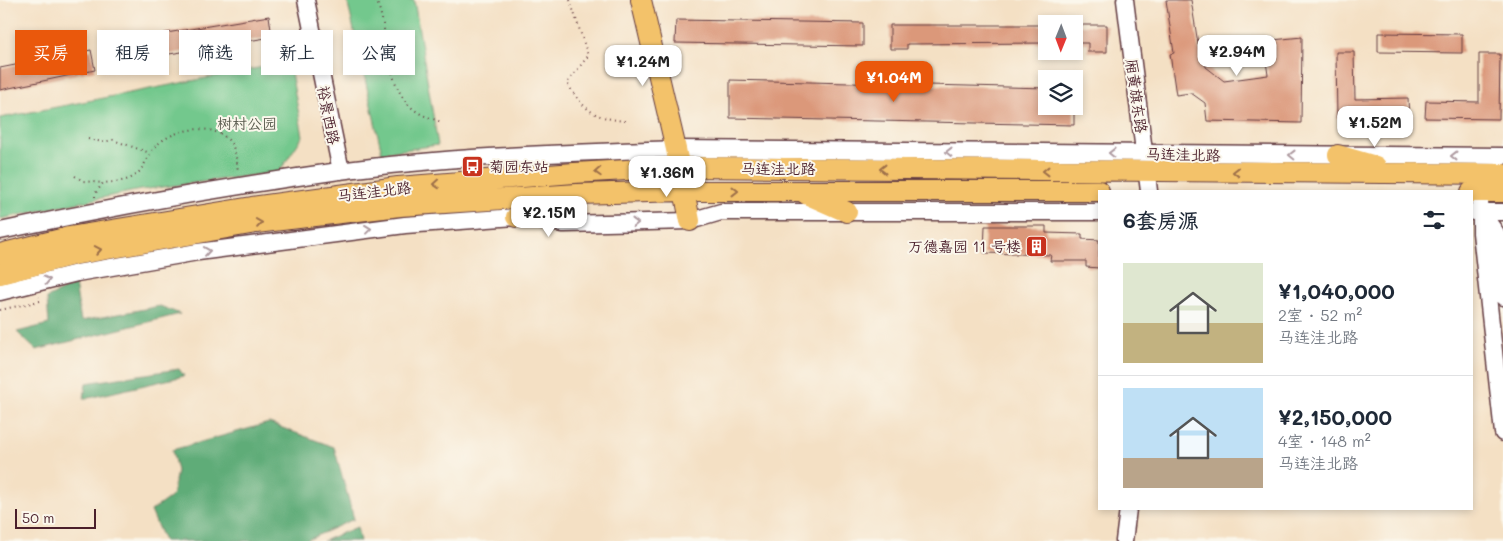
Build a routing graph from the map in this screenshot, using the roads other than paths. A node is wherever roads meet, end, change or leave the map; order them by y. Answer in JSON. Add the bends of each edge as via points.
{"nodes":[{"id":1,"x":306,"y":0,"type":"edge"},
{"id":2,"x":641,"y":0,"type":"edge"},
{"id":3,"x":1125,"y":0,"type":"edge"},
{"id":4,"x":1338,"y":155,"type":"junction"},
{"id":5,"x":1503,"y":156,"type":"edge"},
{"id":6,"x":677,"y":158,"type":"junction"},
{"id":7,"x":1146,"y":162,"type":"junction"},
{"id":8,"x":340,"y":171,"type":"junction"},
{"id":9,"x":1402,"y":173,"type":"junction"},
{"id":10,"x":1503,"y":174,"type":"edge"},
{"id":11,"x":1476,"y":186,"type":"edge"},
{"id":12,"x":1149,"y":190,"type":"edge"},
{"id":13,"x":684,"y":191,"type":"junction"},
{"id":14,"x":800,"y":191,"type":"junction"},
{"id":15,"x":1098,"y":192,"type":"edge"},
{"id":16,"x":1503,"y":192,"type":"edge"},
{"id":17,"x":577,"y":194,"type":"junction"},
{"id":18,"x":847,"y":212,"type":"junction"},
{"id":19,"x":1098,"y":212,"type":"edge"},
{"id":20,"x":1476,"y":212,"type":"edge"},
{"id":21,"x":1503,"y":212,"type":"edge"},
{"id":22,"x":516,"y":217,"type":"junction"},
{"id":23,"x":690,"y":221,"type":"junction"},
{"id":24,"x":0,"y":232,"type":"edge"},
{"id":25,"x":0,"y":254,"type":"edge"},
{"id":26,"x":0,"y":274,"type":"edge"},
{"id":27,"x":0,"y":292,"type":"edge"},
{"id":28,"x":1503,"y":297,"type":"edge"},
{"id":29,"x":1503,"y":433,"type":"edge"},
{"id":30,"x":1128,"y":510,"type":"edge"},
{"id":31,"x":1124,"y":541,"type":"edge"}],
"edges":[{"from":1,"to":8,"type":"street","name":"裕景西路"},
{"from":2,"to":6,"type":"main road"},
{"from":3,"to":7,"type":"street","name":"厢黄旗东路"},
{"from":5,"to":4,"type":"street","name":"马连洼北路","one_way":true},
{"from":4,"to":7,"type":"street","name":"马连洼北路","one_way":true},
{"from":4,"to":9,"type":"main road"},
{"from":7,"to":6,"type":"main road","name":"马连洼北路","one_way":true},
{"from":6,"to":8,"type":"street","name":"马连洼北路","via":[[559,154]]},
{"from":6,"to":13,"type":"main road"},
{"from":6,"to":25,"type":"main road","name":"马连洼北路","one_way":true,"via":[[574,173],[398,187],[252,207],[79,235]]},
{"from":9,"to":7,"type":"main road","name":"马连洼北路","one_way":true},
{"from":7,"to":12,"type":"street","name":"厢黄旗东路"},
{"from":8,"to":24,"type":"street","name":"马连洼北路","via":[[96,211]]},
{"from":9,"to":11,"type":"main road","name":"马连洼北路"},
{"from":10,"to":11,"type":"main road","name":"马连洼北路"},
{"from":11,"to":16,"type":"main road","name":"马连洼北路"},
{"from":11,"to":20,"type":"street"},
{"from":13,"to":14,"type":"main road","name":"马连洼北路","one_way":true},
{"from":13,"to":17,"type":"main road","name":"马连洼北路"},
{"from":13,"to":23,"type":"main road"},
{"from":14,"to":15,"type":"main road","name":"马连洼北路"},
{"from":14,"to":18,"type":"main road"},
{"from":17,"to":22,"type":"main road"},
{"from":26,"to":17,"type":"main road","name":"马连洼北路","one_way":true,"via":[[73,255],[256,223],[400,206]]},
{"from":18,"to":19,"type":"street"},
{"from":18,"to":23,"type":"street","via":[[721,212]]},
{"from":20,"to":21,"type":"street"},
{"from":20,"to":28,"type":"street","via":[[1496,233]]},
{"from":20,"to":29,"type":"street"},
{"from":22,"to":23,"type":"street","one_way":true,"via":[[564,224]]},
{"from":27,"to":22,"type":"street","one_way":true,"via":[[77,273],[198,252],[405,225]]},
{"from":30,"to":31,"type":"street"}]}
